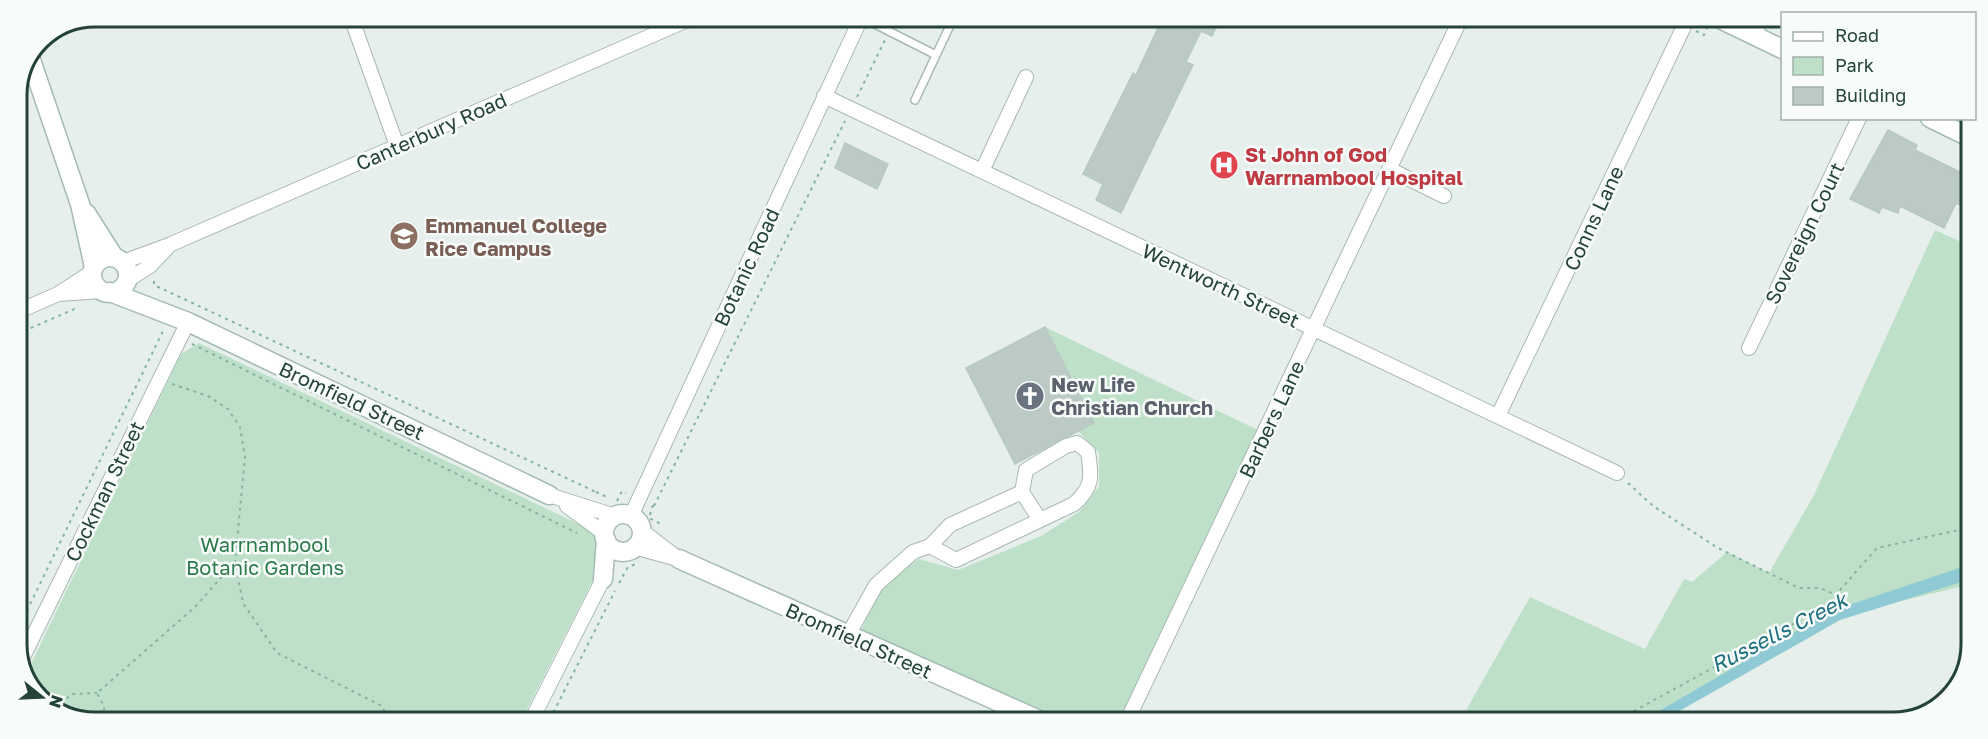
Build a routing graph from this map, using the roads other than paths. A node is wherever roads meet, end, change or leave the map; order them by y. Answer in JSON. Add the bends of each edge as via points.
{"nodes":[{"id":1,"x":355,"y":27,"type":"edge"},
{"id":2,"x":671,"y":27,"type":"edge"},
{"id":3,"x":858,"y":27,"type":"edge"},
{"id":4,"x":879,"y":27,"type":"edge"},
{"id":5,"x":949,"y":27,"type":"edge"},
{"id":6,"x":1457,"y":27,"type":"edge"},
{"id":7,"x":1684,"y":27,"type":"edge"},
{"id":8,"x":1758,"y":28,"type":"edge"},
{"id":9,"x":1781,"y":48,"type":"edge"},
{"id":10,"x":936,"y":56,"type":"junction"},
{"id":11,"x":33,"y":67,"type":"edge"},
{"id":12,"x":1026,"y":77,"type":"dead end"},
{"id":13,"x":824,"y":96,"type":"junction"},
{"id":14,"x":915,"y":100,"type":"dead end"},
{"id":15,"x":1858,"y":120,"type":"edge"},
{"id":16,"x":1934,"y":120,"type":"edge"},
{"id":17,"x":1961,"y":133,"type":"edge"},
{"id":18,"x":397,"y":146,"type":"junction"},
{"id":19,"x":1389,"y":169,"type":"junction"},
{"id":20,"x":982,"y":171,"type":"junction"},
{"id":21,"x":1444,"y":196,"type":"dead end"},
{"id":22,"x":80,"y":204,"type":"junction"},
{"id":23,"x":169,"y":245,"type":"junction"},
{"id":24,"x":118,"y":260,"type":"junction"},
{"id":25,"x":93,"y":269,"type":"junction"},
{"id":26,"x":116,"y":287,"type":"junction"},
{"id":27,"x":58,"y":294,"type":"junction"},
{"id":28,"x":27,"y":308,"type":"edge"},
{"id":29,"x":188,"y":322,"type":"junction"},
{"id":30,"x":1314,"y":329,"type":"junction"},
{"id":31,"x":1749,"y":348,"type":"dead end"},
{"id":32,"x":1498,"y":417,"type":"junction"},
{"id":33,"x":1617,"y":473,"type":"road end"},
{"id":34,"x":1022,"y":492,"type":"junction"},
{"id":35,"x":549,"y":495,"type":"junction"},
{"id":36,"x":629,"y":520,"type":"junction"},
{"id":37,"x":1040,"y":520,"type":"junction"},
{"id":38,"x":605,"y":537,"type":"junction"},
{"id":39,"x":930,"y":546,"type":"junction"},
{"id":40,"x":629,"y":549,"type":"junction"},
{"id":41,"x":679,"y":559,"type":"junction"},
{"id":42,"x":603,"y":579,"type":"junction"},
{"id":43,"x":848,"y":634,"type":"junction"},
{"id":44,"x":27,"y":649,"type":"edge"},
{"id":45,"x":536,"y":712,"type":"edge"},
{"id":46,"x":1021,"y":712,"type":"edge"},
{"id":47,"x":1131,"y":712,"type":"edge"}],
"edges":[{"from":1,"to":18,"type":"street"},
{"from":2,"to":18,"type":"street","name":"Canterbury Road"},
{"from":3,"to":13,"type":"street","name":"Botanic Road"},
{"from":4,"to":10,"type":"lane"},
{"from":5,"to":10,"type":"lane"},
{"from":6,"to":19,"type":"street","name":"Barbers Lane"},
{"from":7,"to":32,"type":"street","name":"Conns Lane"},
{"from":8,"to":9,"type":"street"},
{"from":10,"to":14,"type":"lane"},
{"from":11,"to":22,"type":"street"},
{"from":12,"to":20,"type":"street"},
{"from":13,"to":20,"type":"street","name":"Wentworth Street"},
{"from":13,"to":36,"type":"street","name":"Botanic Road"},
{"from":15,"to":31,"type":"street","name":"Sovereign Court"},
{"from":16,"to":17,"type":"street"},
{"from":18,"to":23,"type":"street","name":"Canterbury Road"},
{"from":19,"to":21,"type":"street"},
{"from":19,"to":30,"type":"street","name":"Barbers Lane"},
{"from":20,"to":30,"type":"street","name":"Wentworth Street"},
{"from":22,"to":24,"type":"street"},
{"from":22,"to":25,"type":"street"},
{"from":23,"to":24,"type":"street","name":"Canterbury Road"},
{"from":23,"to":26,"type":"street","name":"Canterbury Road","via":[[150,266]]},
{"from":24,"to":25,"type":"street","via":[[103,258]]},
{"from":24,"to":26,"type":"street","via":[[127,271]]},
{"from":25,"to":26,"type":"street","via":[[94,283]]},
{"from":25,"to":27,"type":"street","name":"Canterbury Road"},
{"from":26,"to":27,"type":"street","name":"Canterbury Road"},
{"from":26,"to":29,"type":"street","name":"Bromfield Street","via":[[154,309]]},
{"from":27,"to":28,"type":"street","name":"Canterbury Road"},
{"from":29,"to":35,"type":"street","name":"Bromfield Street"},
{"from":29,"to":44,"type":"street","name":"Cockman Street"},
{"from":30,"to":32,"type":"street","name":"Wentworth Street"},
{"from":30,"to":47,"type":"street","name":"Barbers Lane"},
{"from":32,"to":33,"type":"street","name":"Wentworth Street"},
{"from":34,"to":37,"type":"street"},
{"from":34,"to":37,"type":"street","via":[[1026,470],[1066,446],[1077,443],[1089,452],[1091,474],[1087,492],[1074,504]]},
{"from":34,"to":39,"type":"street","via":[[950,525]]},
{"from":35,"to":36,"type":"street","name":"Bromfield Street"},
{"from":35,"to":38,"type":"street","name":"Bromfield Street"},
{"from":36,"to":38,"type":"street","via":[[607,523]]},
{"from":36,"to":40,"type":"street","via":[[639,542]]},
{"from":36,"to":41,"type":"street","name":"Bromfield Street"},
{"from":37,"to":39,"type":"street","via":[[956,560]]},
{"from":38,"to":40,"type":"street","via":[[613,549]]},
{"from":38,"to":42,"type":"street"},
{"from":39,"to":43,"type":"street","via":[[913,552],[876,585]]},
{"from":40,"to":41,"type":"street","name":"Bromfield Street"},
{"from":40,"to":42,"type":"street"},
{"from":41,"to":43,"type":"street","name":"Bromfield Street"},
{"from":42,"to":45,"type":"street"},
{"from":43,"to":46,"type":"street","name":"Bromfield Street"}]}
